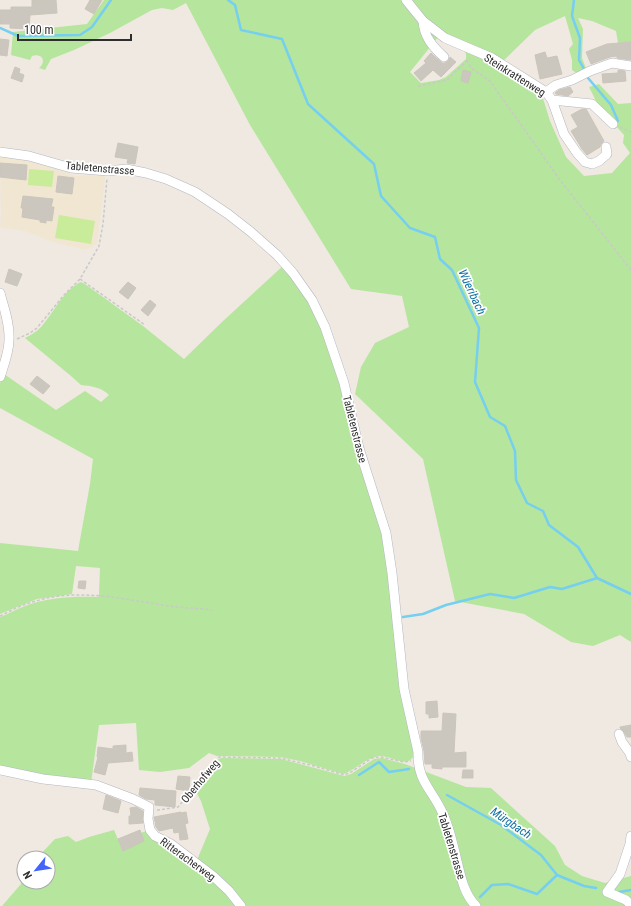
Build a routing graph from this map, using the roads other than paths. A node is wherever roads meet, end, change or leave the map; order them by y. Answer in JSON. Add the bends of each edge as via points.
{"nodes":[{"id":1,"x":406,"y":0,"type":"edge"},
{"id":2,"x":423,"y":21,"type":"junction"},
{"id":3,"x":444,"y":57,"type":"dead end"},
{"id":4,"x":631,"y":66,"type":"edge"},
{"id":5,"x":546,"y":92,"type":"junction"},
{"id":6,"x":552,"y":100,"type":"junction"},
{"id":7,"x":613,"y":124,"type":"road end"},
{"id":8,"x":606,"y":147,"type":"dead end"},
{"id":9,"x":0,"y":152,"type":"edge"},
{"id":10,"x":0,"y":293,"type":"edge"},
{"id":11,"x":0,"y":377,"type":"edge"},
{"id":12,"x":619,"y":734,"type":"dead end"},
{"id":13,"x":631,"y":757,"type":"edge"},
{"id":14,"x":0,"y":770,"type":"edge"},
{"id":15,"x":631,"y":836,"type":"edge"},
{"id":16,"x":631,"y":905,"type":"edge"},
{"id":17,"x":241,"y":906,"type":"edge"},
{"id":18,"x":476,"y":906,"type":"edge"}],
"edges":[{"from":1,"to":2,"type":"street","name":"Steinkrattenweg"},
{"from":2,"to":3,"type":"street","via":[[423,27],[433,47]]},
{"from":2,"to":5,"type":"street","name":"Steinkrattenweg","via":[[445,38],[492,58]]},
{"from":4,"to":5,"type":"street","via":[[612,64],[556,85]]},
{"from":5,"to":6,"type":"street","name":"Steinkrattenweg"},
{"from":6,"to":7,"type":"street","name":"Steinkrattenweg","via":[[592,104]]},
{"from":6,"to":8,"type":"street","via":[[564,134],[585,162],[592,164],[599,161],[607,154]]},
{"from":9,"to":18,"type":"street","name":"Tabletenstrasse","via":[[29,156],[71,168],[126,169],[146,173],[196,192],[228,214],[276,255],[293,273],[312,300],[325,326],[344,383],[359,448],[386,533],[404,689],[420,773],[443,812],[464,888]]},
{"from":10,"to":11,"type":"street","via":[[9,340]]},
{"from":12,"to":13,"type":"street"},
{"from":14,"to":17,"type":"street","name":"Ritteracherweg","via":[[43,779],[96,785],[133,798],[148,807],[150,830],[155,836],[171,844],[213,876]]},
{"from":15,"to":16,"type":"street","via":[[620,874],[606,892],[626,900]]}]}
